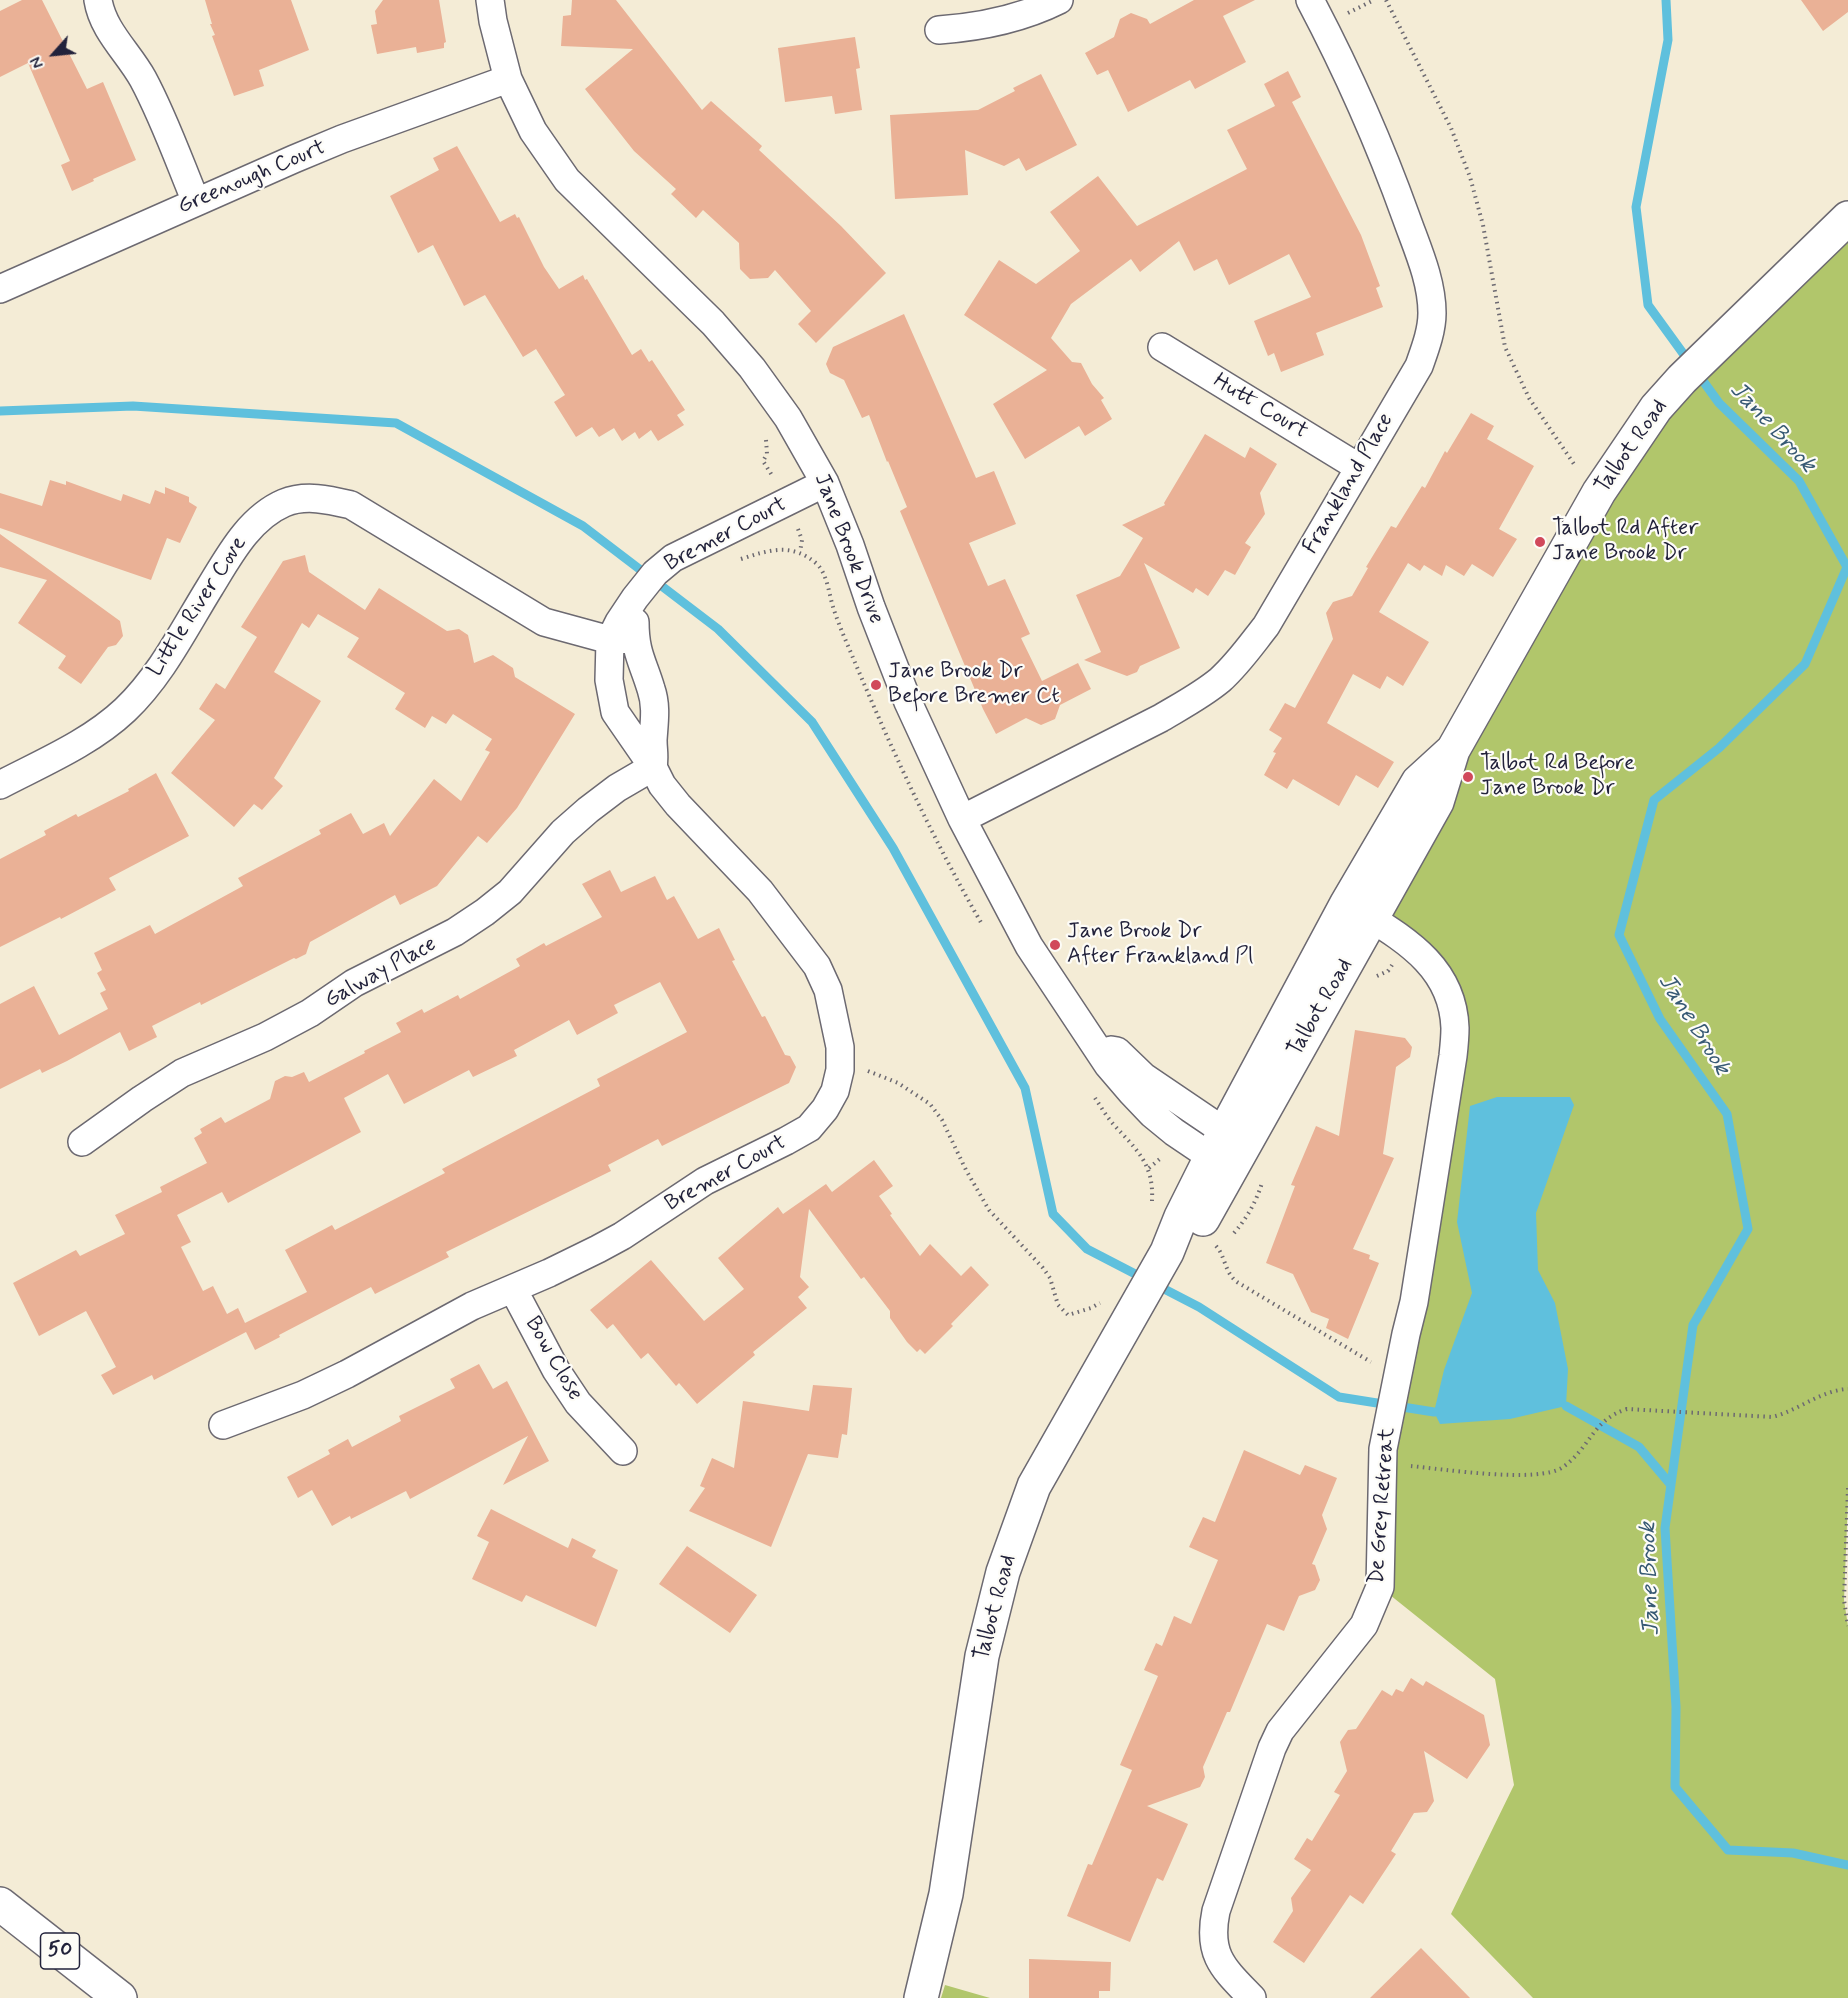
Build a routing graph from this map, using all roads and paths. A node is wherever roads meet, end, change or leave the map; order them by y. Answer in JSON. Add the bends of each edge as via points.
{"nodes":[{"id":1,"x":98,"y":0,"type":"edge"},
{"id":2,"x":490,"y":0,"type":"edge"},
{"id":3,"x":1059,"y":0,"type":"edge"},
{"id":4,"x":1310,"y":0,"type":"edge"},
{"id":5,"x":1386,"y":0,"type":"edge"},
{"id":6,"x":939,"y":30,"type":"dead end"},
{"id":7,"x":508,"y":79,"type":"junction"},
{"id":8,"x":196,"y":202,"type":"junction"},
{"id":9,"x":1848,"y":218,"type":"edge"},
{"id":10,"x":0,"y":289,"type":"edge"},
{"id":11,"x":1162,"y":347,"type":"dead end"},
{"id":12,"x":764,"y":432,"type":"dead end"},
{"id":13,"x":1358,"y":467,"type":"junction"},
{"id":14,"x":825,"y":483,"type":"junction"},
{"id":15,"x":1599,"y":492,"type":"junction"},
{"id":16,"x":788,"y":502,"type":"junction"},
{"id":17,"x":800,"y":552,"type":"junction"},
{"id":18,"x":739,"y":560,"type":"dead end"},
{"id":19,"x":623,"y":640,"type":"junction"},
{"id":20,"x":653,"y":768,"type":"junction"},
{"id":21,"x":0,"y":785,"type":"edge"},
{"id":22,"x":962,"y":819,"type":"junction"},
{"id":23,"x":1359,"y":911,"type":"junction"},
{"id":24,"x":984,"y":928,"type":"dead end"},
{"id":25,"x":840,"y":1070,"type":"junction"},
{"id":26,"x":1092,"y":1092,"type":"dead end"},
{"id":27,"x":82,"y":1142,"type":"dead end"},
{"id":28,"x":1228,"y":1150,"type":"junction"},
{"id":29,"x":1161,"y":1158,"type":"dead end"},
{"id":30,"x":1149,"y":1168,"type":"junction"},
{"id":31,"x":1151,"y":1208,"type":"dead end"},
{"id":32,"x":1214,"y":1244,"type":"dead end"},
{"id":33,"x":513,"y":1289,"type":"junction"},
{"id":34,"x":1104,"y":1298,"type":"dead end"},
{"id":35,"x":1396,"y":1381,"type":"junction"},
{"id":36,"x":1848,"y":1389,"type":"edge"},
{"id":37,"x":223,"y":1425,"type":"dead end"},
{"id":38,"x":623,"y":1451,"type":"dead end"},
{"id":39,"x":1411,"y":1466,"type":"dead end"},
{"id":40,"x":1848,"y":1488,"type":"edge"},
{"id":41,"x":1848,"y":1626,"type":"edge"},
{"id":42,"x":0,"y":1904,"type":"edge"},
{"id":43,"x":120,"y":1998,"type":"edge"},
{"id":44,"x":921,"y":1998,"type":"edge"},
{"id":45,"x":1252,"y":1998,"type":"edge"}],
"edges":[{"from":1,"to":8,"type":"street","via":[[106,25],[142,77]]},
{"from":2,"to":7,"type":"street","name":"Jane Brook Drive"},
{"from":3,"to":6,"type":"street","via":[[1007,21]]},
{"from":4,"to":13,"type":"street","name":"Frankland Place","via":[[1382,150],[1430,291],[1432,315],[1419,366]]},
{"from":5,"to":15,"type":"path","via":[[1462,153],[1480,214],[1500,328],[1512,364],[1559,443]]},
{"from":7,"to":8,"type":"street","name":"Greenough Court","via":[[342,139]]},
{"from":7,"to":14,"type":"street","name":"Jane Brook Drive","via":[[533,131],[567,180],[713,323],[752,368],[788,418]]},
{"from":8,"to":10,"type":"street","name":"Greenough Court"},
{"from":9,"to":15,"type":"main road","name":"Talbot Road","via":[[1682,379],[1656,408]]},
{"from":11,"to":13,"type":"street","name":"Hutt Court"},
{"from":12,"to":16,"type":"path","via":[[767,454],[763,461]]},
{"from":13,"to":22,"type":"street","name":"Frankland Place","via":[[1266,626],[1220,680],[1161,718]]},
{"from":14,"to":16,"type":"street","name":"Bremer Court"},
{"from":14,"to":22,"type":"street","name":"Jane Brook Drive","via":[[908,702]]},
{"from":15,"to":23,"type":"main road","name":"Talbot Road","via":[[1453,750],[1418,782]]},
{"from":16,"to":17,"type":"path","via":[[802,540]]},
{"from":16,"to":19,"type":"street","name":"Bremer Court","via":[[673,558],[655,573],[635,598]]},
{"from":17,"to":18,"type":"path","via":[[770,551]]},
{"from":17,"to":24,"type":"path","via":[[819,567],[896,760]]},
{"from":19,"to":20,"type":"street","name":"Bremer Court","via":[[639,658],[652,690]]},
{"from":19,"to":20,"type":"street","name":"Bremer Court","via":[[609,680],[615,712]]},
{"from":19,"to":21,"type":"street","name":"Little River Cove","via":[[544,622],[351,505],[326,498],[285,503],[265,515],[232,552],[163,664],[125,711],[100,730]]},
{"from":20,"to":25,"type":"street","name":"Bremer Court","via":[[678,805],[760,891],[817,966],[835,1020]]},
{"from":20,"to":27,"type":"street","name":"Galway Place","via":[[616,788],[588,810],[510,892],[455,932],[354,983],[265,1037],[183,1073]]},
{"from":22,"to":28,"type":"street","name":"Jane Brook Drive","via":[[1029,946],[1098,1048],[1117,1051]]},
{"from":23,"to":28,"type":"main road","name":"Talbot Road"},
{"from":23,"to":35,"type":"street","name":"De Grey Retreat","via":[[1421,953],[1440,976],[1455,1027],[1418,1279]]},
{"from":25,"to":33,"type":"street","name":"Bremer Court","via":[[835,1091],[809,1128],[705,1181],[598,1249]]},
{"from":25,"to":34,"type":"path","via":[[874,1072],[930,1104],[989,1210],[1050,1278],[1063,1312],[1068,1316],[1077,1313]]},
{"from":26,"to":30,"type":"path"},
{"from":28,"to":44,"type":"main road","name":"Talbot Road","via":[[1200,1224],[1167,1252],[1034,1486],[1003,1572],[982,1656],[946,1894]]},
{"from":29,"to":30,"type":"path"},
{"from":30,"to":31,"type":"path"},
{"from":32,"to":35,"type":"path","via":[[1237,1282],[1383,1368]]},
{"from":33,"to":37,"type":"street","name":"Bremer Court","via":[[472,1306],[348,1374]]},
{"from":33,"to":38,"type":"street","name":"Bow Close","via":[[578,1403]]},
{"from":35,"to":45,"type":"street","name":"De Grey Retreat","via":[[1383,1449],[1380,1587],[1364,1625],[1280,1731],[1216,1911],[1212,1929],[1215,1949],[1222,1965]]},
{"from":36,"to":39,"type":"path","via":[[1772,1417],[1627,1409],[1603,1420],[1585,1446],[1562,1468],[1541,1474]]},
{"from":40,"to":41,"type":"path","via":[[1844,1600]]},
{"from":42,"to":43,"type":"main road","number":"50"}]}
